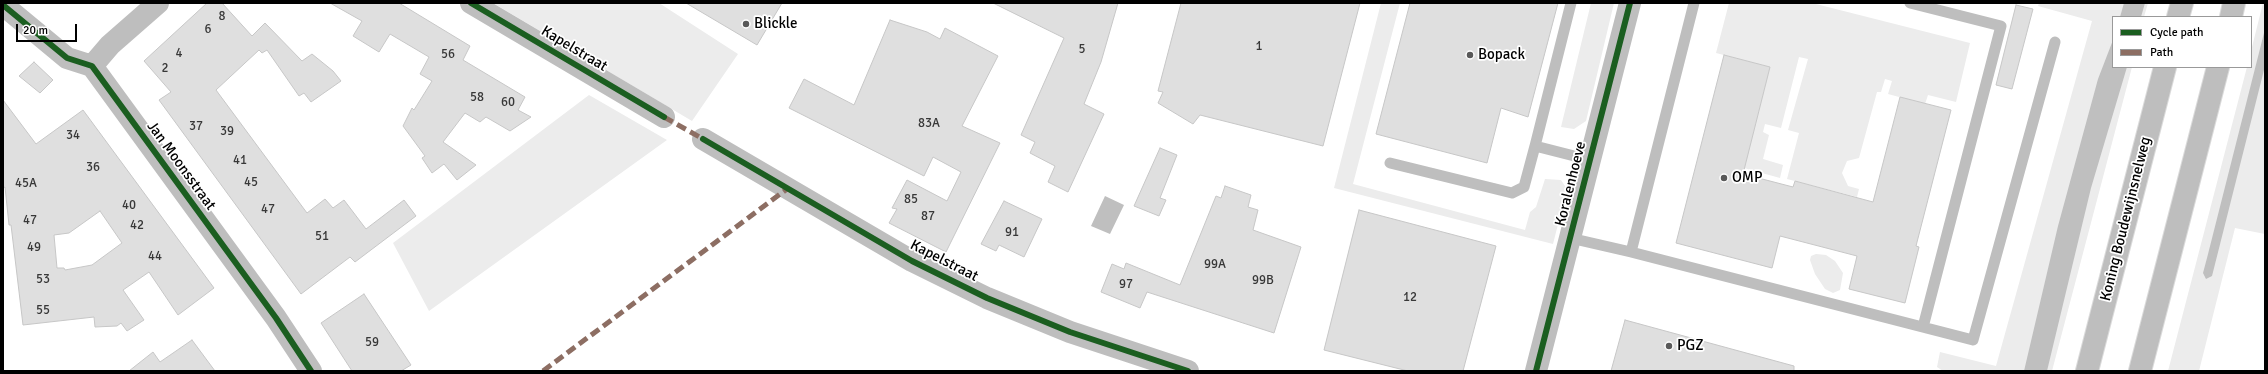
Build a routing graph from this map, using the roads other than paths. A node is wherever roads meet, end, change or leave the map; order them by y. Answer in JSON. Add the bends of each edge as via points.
{"nodes":[{"id":1,"x":158,"y":3,"type":"edge"},
{"id":2,"x":471,"y":3,"type":"edge"},
{"id":3,"x":1571,"y":3,"type":"edge"},
{"id":4,"x":1630,"y":3,"type":"edge"},
{"id":5,"x":1694,"y":3,"type":"edge"},
{"id":6,"x":1910,"y":3,"type":"edge"},
{"id":7,"x":2182,"y":3,"type":"edge"},
{"id":8,"x":2234,"y":3,"type":"edge"},
{"id":9,"x":3,"y":5,"type":"edge"},
{"id":10,"x":2178,"y":16,"type":"edge"},
{"id":11,"x":2231,"y":16,"type":"edge"},
{"id":12,"x":2055,"y":42,"type":"dead end"},
{"id":13,"x":92,"y":66,"type":"junction"},
{"id":14,"x":2165,"y":68,"type":"edge"},
{"id":15,"x":2218,"y":68,"type":"edge"},
{"id":16,"x":664,"y":117,"type":"dead end"},
{"id":17,"x":703,"y":139,"type":"dead end"},
{"id":18,"x":1535,"y":146,"type":"junction"},
{"id":19,"x":1590,"y":160,"type":"junction"},
{"id":20,"x":1390,"y":163,"type":"dead end"},
{"id":21,"x":1570,"y":238,"type":"junction"},
{"id":22,"x":1631,"y":252,"type":"junction"},
{"id":23,"x":1923,"y":327,"type":"junction"},
{"id":24,"x":311,"y":371,"type":"edge"},
{"id":25,"x":1188,"y":371,"type":"edge"},
{"id":26,"x":1536,"y":371,"type":"edge"},
{"id":27,"x":2087,"y":371,"type":"edge"},
{"id":28,"x":2140,"y":371,"type":"edge"}],
"edges":[{"from":1,"to":13,"type":"main road","via":[[110,45]]},
{"from":2,"to":16,"type":"main road","name":"Kapelstraat"},
{"from":3,"to":18,"type":"lane"},
{"from":4,"to":19,"type":"main road","name":"Koralenhoeve"},
{"from":5,"to":22,"type":"lane"},
{"from":6,"to":23,"type":"lane","via":[[2001,26]]},
{"from":7,"to":10,"type":"main road"},
{"from":8,"to":11,"type":"main road"},
{"from":9,"to":13,"type":"main road","via":[[67,58]]},
{"from":12,"to":23,"type":"lane","via":[[1973,340]]},
{"from":13,"to":24,"type":"main road","name":"Jan Moonsstraat","via":[[276,318]]},
{"from":14,"to":27,"type":"main road","name":"Koning Boudewijnsnelweg"},
{"from":15,"to":28,"type":"main road"},
{"from":17,"to":25,"type":"main road","name":"Kapelstraat","via":[[912,261],[987,298],[1070,332]]},
{"from":18,"to":19,"type":"lane"},
{"from":18,"to":20,"type":"lane","via":[[1524,187],[1512,193]]},
{"from":19,"to":21,"type":"main road","name":"Koralenhoeve"},
{"from":21,"to":22,"type":"lane"},
{"from":21,"to":26,"type":"main road","name":"Koralenhoeve"},
{"from":22,"to":23,"type":"lane"}]}
